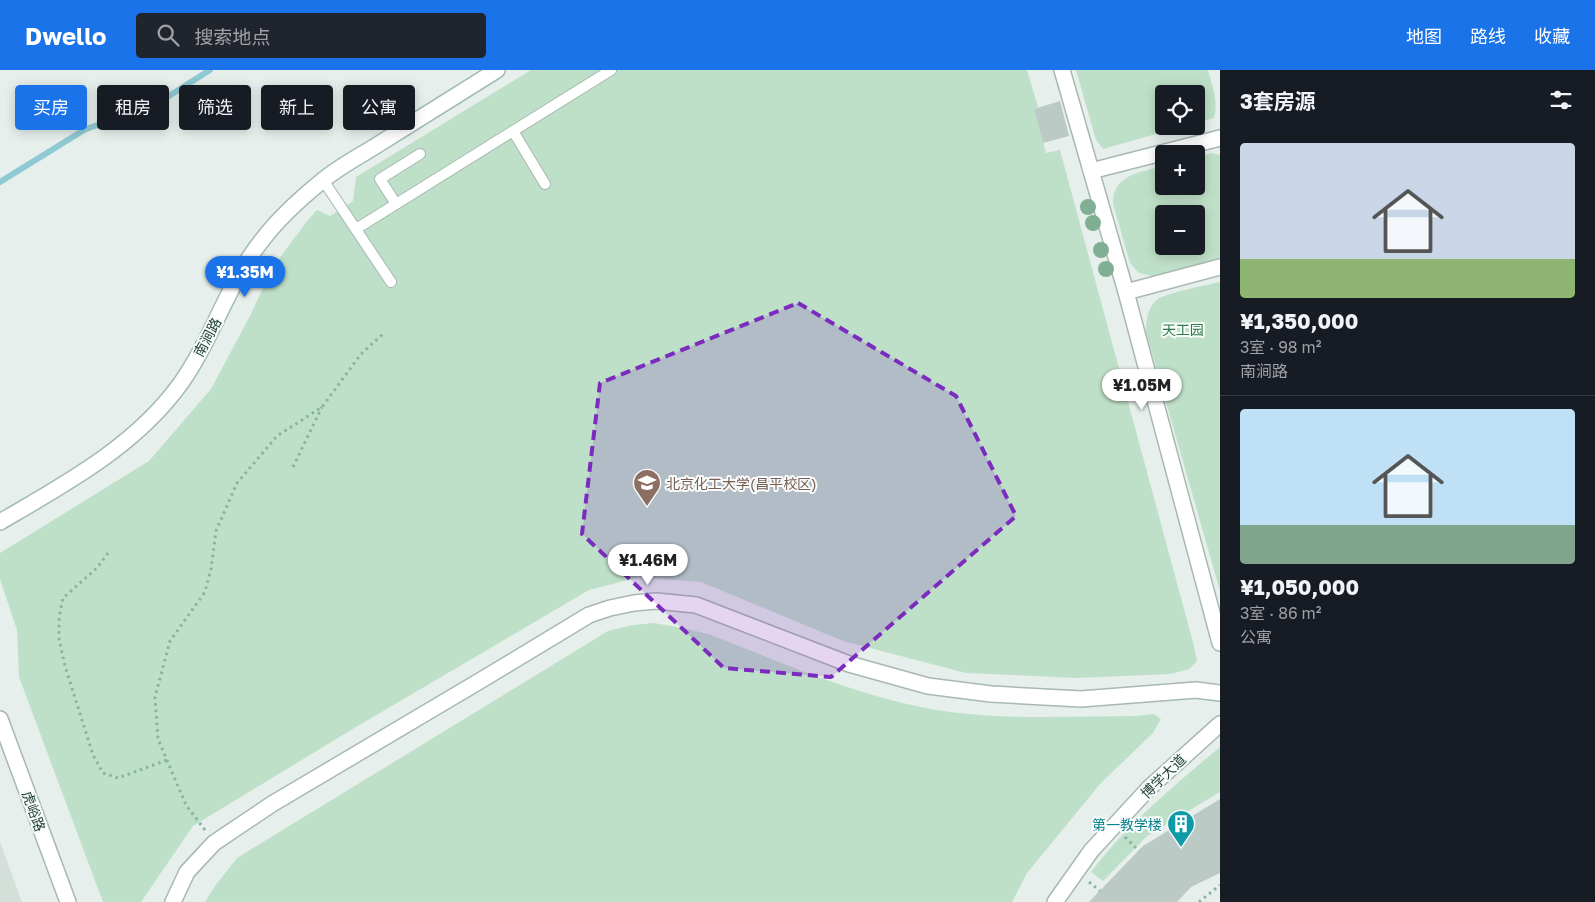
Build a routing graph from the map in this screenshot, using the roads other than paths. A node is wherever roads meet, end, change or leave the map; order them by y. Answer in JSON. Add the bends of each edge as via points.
{"nodes":[{"id":1,"x":497,"y":70,"type":"edge"},
{"id":2,"x":611,"y":70,"type":"edge"},
{"id":3,"x":1062,"y":70,"type":"edge"},
{"id":4,"x":513,"y":131,"type":"junction"},
{"id":5,"x":1220,"y":138,"type":"edge"},
{"id":6,"x":420,"y":154,"type":"dead end"},
{"id":7,"x":1091,"y":172,"type":"junction"},
{"id":8,"x":322,"y":180,"type":"junction"},
{"id":9,"x":546,"y":184,"type":"dead end"},
{"id":10,"x":396,"y":204,"type":"junction"},
{"id":11,"x":356,"y":229,"type":"junction"},
{"id":12,"x":1220,"y":267,"type":"edge"},
{"id":13,"x":391,"y":282,"type":"dead end"},
{"id":14,"x":1126,"y":292,"type":"junction"},
{"id":15,"x":0,"y":522,"type":"edge"},
{"id":16,"x":1220,"y":644,"type":"edge"},
{"id":17,"x":1220,"y":693,"type":"edge"},
{"id":18,"x":0,"y":719,"type":"edge"},
{"id":19,"x":1220,"y":724,"type":"edge"},
{"id":20,"x":68,"y":902,"type":"edge"},
{"id":21,"x":173,"y":902,"type":"edge"},
{"id":22,"x":1055,"y":902,"type":"edge"}],
"edges":[{"from":1,"to":8,"type":"street","name":"南涧路"},
{"from":2,"to":4,"type":"lane"},
{"from":3,"to":7,"type":"street"},
{"from":4,"to":9,"type":"lane"},
{"from":4,"to":10,"type":"lane"},
{"from":5,"to":7,"type":"street"},
{"from":6,"to":10,"type":"lane","via":[[380,179]]},
{"from":7,"to":14,"type":"street"},
{"from":8,"to":11,"type":"lane"},
{"from":8,"to":15,"type":"street","name":"南涧路","via":[[262,239],[204,346],[182,382],[158,411],[128,439],[81,474]]},
{"from":10,"to":11,"type":"lane"},
{"from":11,"to":13,"type":"lane"},
{"from":12,"to":14,"type":"street"},
{"from":14,"to":16,"type":"street"},
{"from":17,"to":21,"type":"street","via":[[1196,690],[1081,699],[992,694],[928,686],[849,664],[696,605],[634,602],[588,615],[272,804],[214,843],[187,872]]},
{"from":18,"to":20,"type":"street","name":"虎峪路"},
{"from":19,"to":22,"type":"street","name":"博学大道","via":[[1149,788],[1091,851]]}]}
